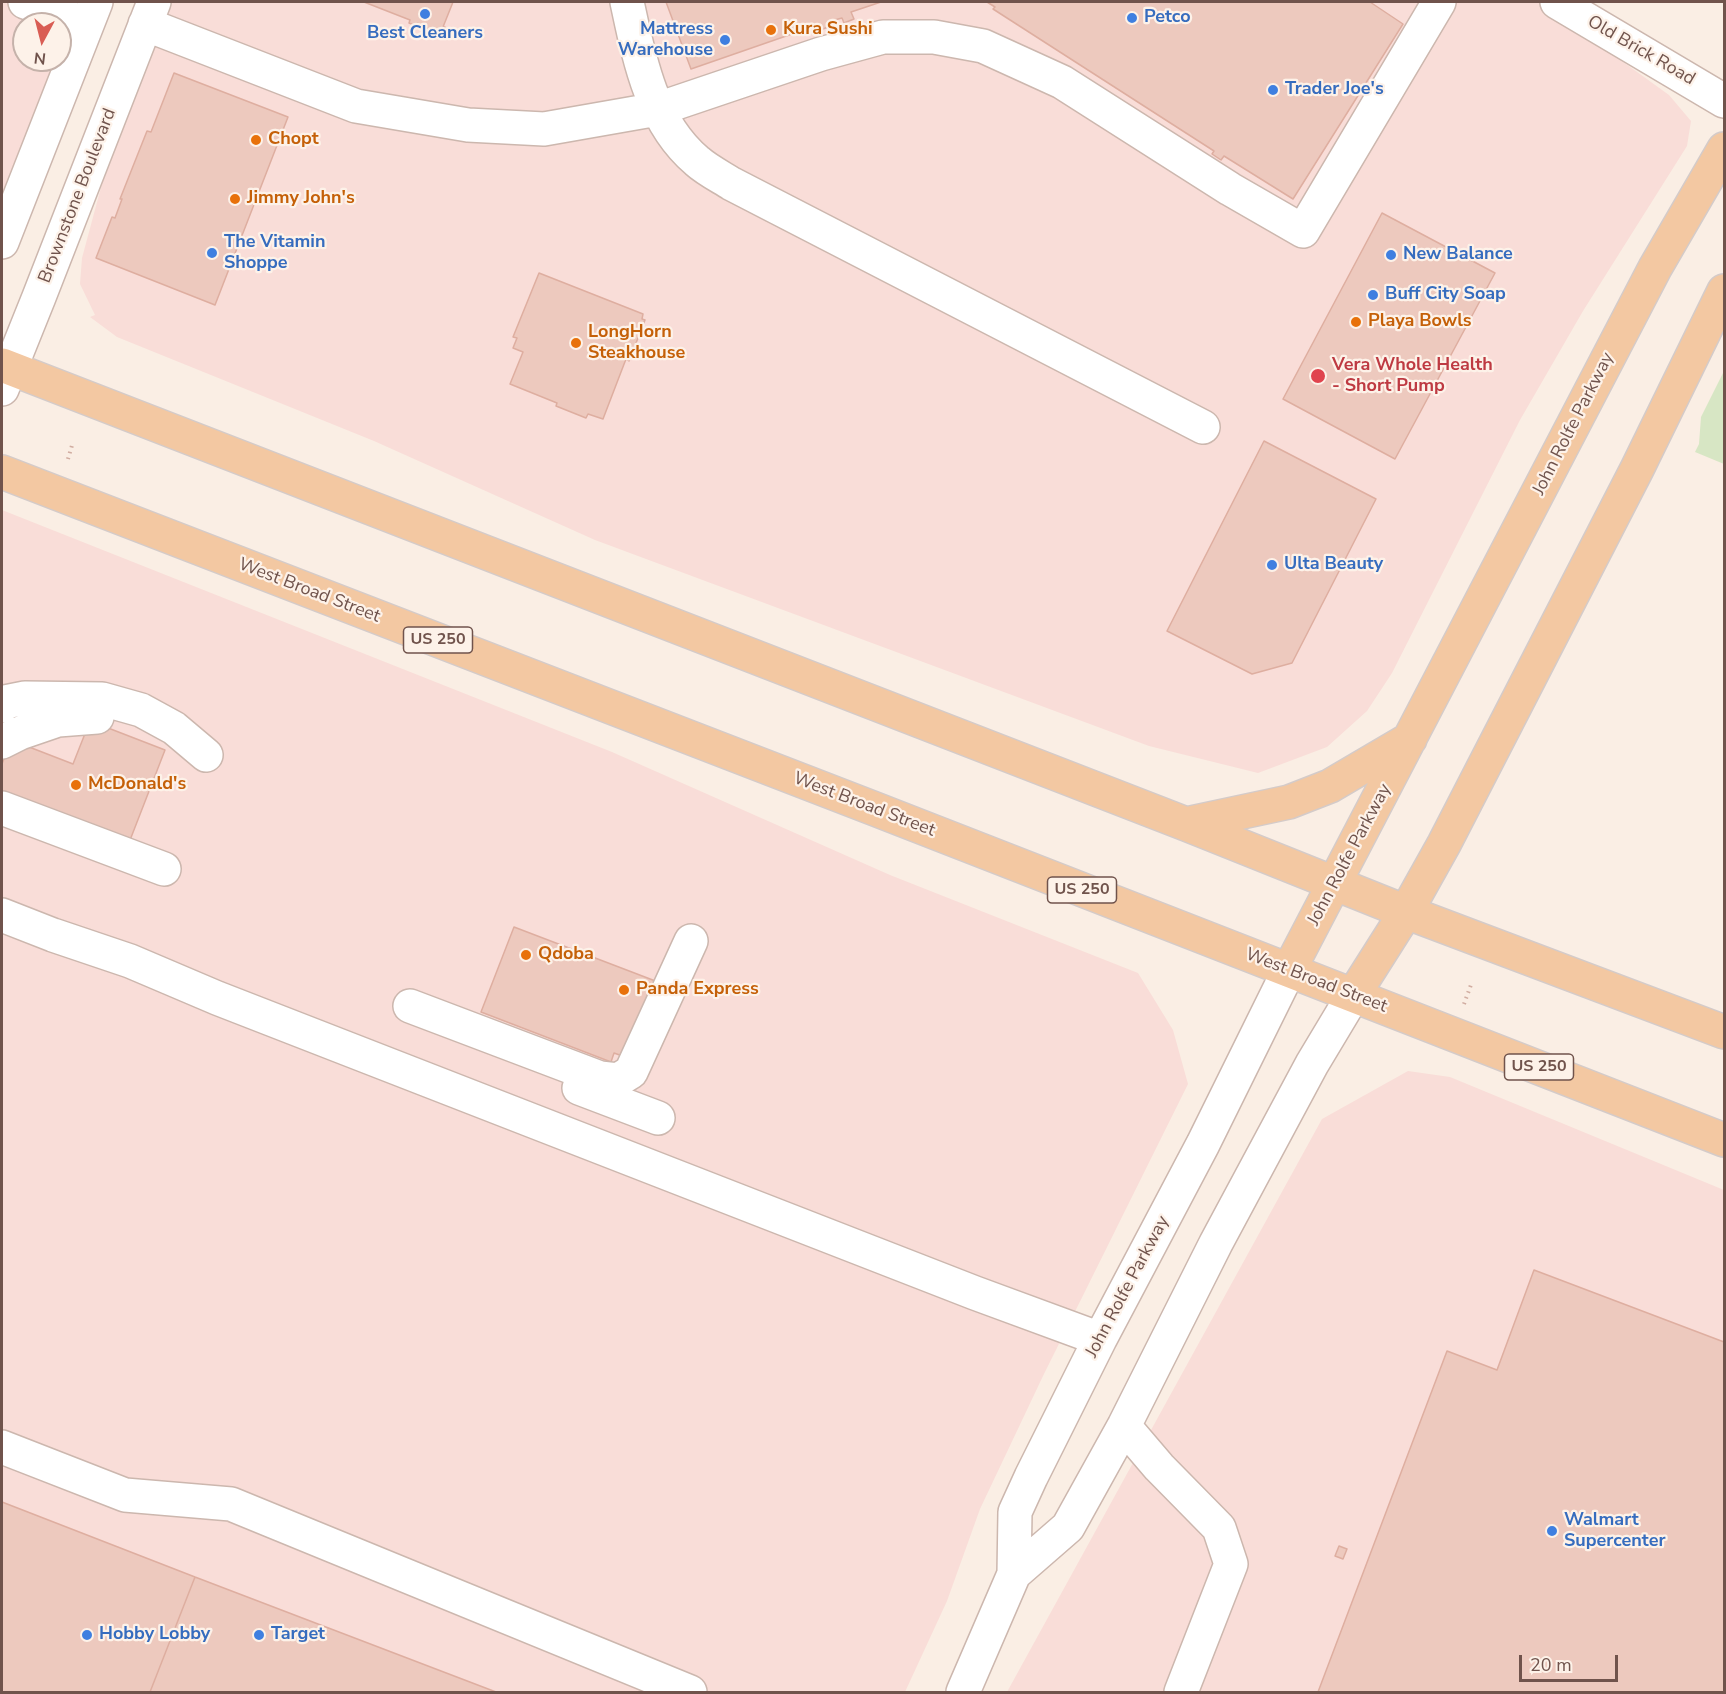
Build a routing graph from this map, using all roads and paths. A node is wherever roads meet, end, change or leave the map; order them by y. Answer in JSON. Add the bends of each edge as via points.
{"nodes":[{"id":1,"x":25,"y":2,"type":"edge"},
{"id":2,"x":627,"y":2,"type":"edge"},
{"id":3,"x":1439,"y":2,"type":"edge"},
{"id":4,"x":1557,"y":2,"type":"edge"},
{"id":5,"x":92,"y":13,"type":"edge"},
{"id":6,"x":149,"y":13,"type":"edge"},
{"id":7,"x":1725,"y":101,"type":"edge"},
{"id":8,"x":658,"y":109,"type":"junction"},
{"id":9,"x":1725,"y":149,"type":"edge"},
{"id":10,"x":2,"y":242,"type":"edge"},
{"id":11,"x":1725,"y":291,"type":"edge"},
{"id":12,"x":4,"y":374,"type":"edge"},
{"id":13,"x":1203,"y":427,"type":"dead end"},
{"id":14,"x":73,"y":442,"type":"dead end"},
{"id":15,"x":68,"y":459,"type":"dead end"},
{"id":16,"x":2,"y":472,"type":"edge"},
{"id":17,"x":2,"y":706,"type":"edge"},
{"id":18,"x":1410,"y":739,"type":"junction"},
{"id":19,"x":2,"y":742,"type":"edge"},
{"id":20,"x":2,"y":808,"type":"edge"},
{"id":21,"x":1186,"y":824,"type":"junction"},
{"id":22,"x":164,"y":869,"type":"dead end"},
{"id":23,"x":1335,"y":885,"type":"junction"},
{"id":24,"x":1406,"y":912,"type":"junction"},
{"id":25,"x":2,"y":915,"type":"edge"},
{"id":26,"x":691,"y":941,"type":"dead end"},
{"id":27,"x":1290,"y":970,"type":"junction"},
{"id":28,"x":1472,"y":982,"type":"dead end"},
{"id":29,"x":1354,"y":994,"type":"junction"},
{"id":30,"x":1464,"y":1004,"type":"dead end"},
{"id":31,"x":1725,"y":1032,"type":"edge"},
{"id":32,"x":658,"y":1118,"type":"dead end"},
{"id":33,"x":1725,"y":1140,"type":"edge"},
{"id":34,"x":1100,"y":1339,"type":"junction"},
{"id":35,"x":1124,"y":1426,"type":"junction"},
{"id":36,"x":2,"y":1447,"type":"edge"},
{"id":37,"x":1014,"y":1574,"type":"junction"},
{"id":38,"x":690,"y":1692,"type":"edge"},
{"id":39,"x":963,"y":1692,"type":"edge"},
{"id":40,"x":1181,"y":1692,"type":"edge"}],
"edges":[{"from":1,"to":5,"type":"street"},
{"from":2,"to":8,"type":"street"},
{"from":3,"to":8,"type":"street","via":[[1304,231],[1230,189],[1062,82],[983,46],[934,37],[883,37],[820,54]]},
{"from":4,"to":7,"type":"street","name":"Old Brick Road"},
{"from":5,"to":10,"type":"street"},
{"from":6,"to":8,"type":"street","via":[[356,106],[468,125],[544,129]]},
{"from":6,"to":12,"type":"street","name":"Brownstone Boulevard"},
{"from":8,"to":13,"type":"street","via":[[673,136],[698,162],[732,184]]},
{"from":9,"to":18,"type":"main road","name":"John Rolfe Parkway","via":[[1655,268]]},
{"from":11,"to":24,"type":"main road","name":"John Rolfe Parkway","via":[[1523,693]]},
{"from":12,"to":21,"type":"main road"},
{"from":14,"to":15,"type":"path"},
{"from":16,"to":27,"type":"main road","name":"West Broad Street","number":"US 250"},
{"from":17,"to":19,"type":"street","via":[[25,698],[102,699],[141,710],[174,728],[206,755],[108,716],[58,720]]},
{"from":18,"to":21,"type":"main road","via":[[1330,786],[1289,802]]},
{"from":18,"to":23,"type":"main road","name":"John Rolfe Parkway"},
{"from":20,"to":22,"type":"street"},
{"from":21,"to":23,"type":"main road"},
{"from":23,"to":24,"type":"main road"},
{"from":23,"to":27,"type":"main road","name":"John Rolfe Parkway"},
{"from":24,"to":29,"type":"main road","name":"John Rolfe Parkway"},
{"from":24,"to":31,"type":"main road"},
{"from":25,"to":34,"type":"street","via":[[130,961]]},
{"from":26,"to":32,"type":"street","via":[[631,1072],[618,1080],[600,1078],[407,1013]]},
{"from":27,"to":29,"type":"main road","name":"West Broad Street","number":"US 250"},
{"from":27,"to":34,"type":"street","name":"John Rolfe Parkway"},
{"from":28,"to":30,"type":"path"},
{"from":29,"to":33,"type":"main road","name":"West Broad Street","number":"US 250"},
{"from":29,"to":35,"type":"street","name":"John Rolfe Parkway","via":[[1233,1211]]},
{"from":34,"to":37,"type":"street","name":"John Rolfe Parkway","via":[[1015,1512]]},
{"from":35,"to":37,"type":"street","name":"John Rolfe Parkway","via":[[1068,1527]]},
{"from":35,"to":40,"type":"street","via":[[1219,1528],[1231,1564]]},
{"from":36,"to":38,"type":"street","via":[[125,1495],[231,1504]]},
{"from":37,"to":39,"type":"street","name":"John Rolfe Parkway"}]}
